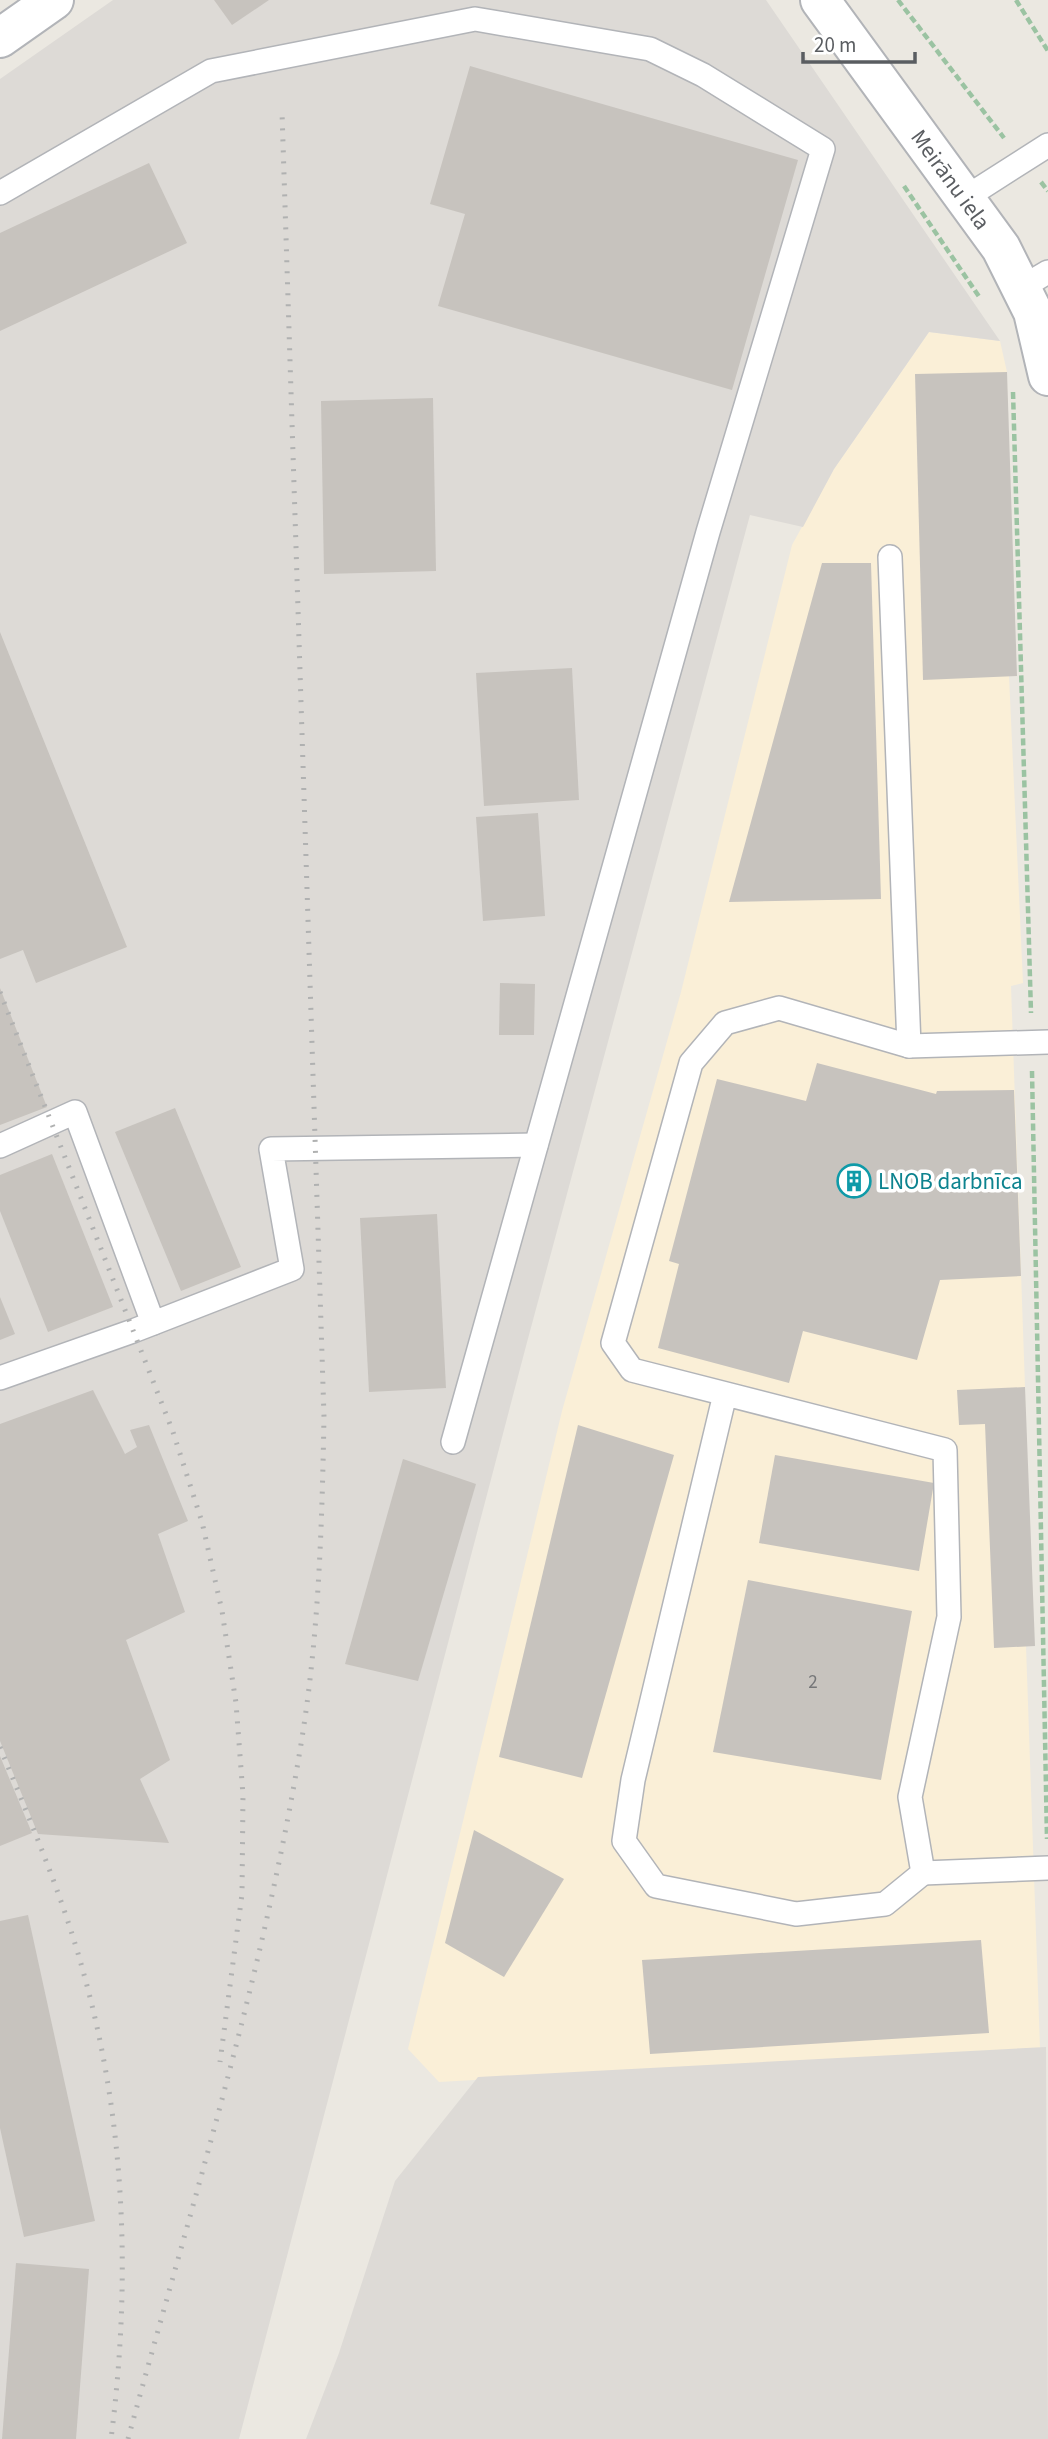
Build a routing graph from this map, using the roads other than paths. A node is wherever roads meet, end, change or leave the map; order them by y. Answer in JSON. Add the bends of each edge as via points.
{"nodes":[{"id":1,"x":54,"y":0,"type":"edge"},
{"id":2,"x":820,"y":0,"type":"edge"},
{"id":3,"x":0,"y":38,"type":"edge"},
{"id":4,"x":1048,"y":145,"type":"edge"},
{"id":5,"x":0,"y":193,"type":"edge"},
{"id":6,"x":965,"y":198,"type":"junction"},
{"id":7,"x":1035,"y":280,"type":"edge"},
{"id":8,"x":1043,"y":329,"type":"edge"},
{"id":9,"x":1030,"y":379,"type":"edge"},
{"id":10,"x":890,"y":557,"type":"dead end"},
{"id":11,"x":1040,"y":1042,"type":"edge"},
{"id":12,"x":909,"y":1046,"type":"junction"},
{"id":13,"x":536,"y":1145,"type":"junction"},
{"id":14,"x":0,"y":1146,"type":"edge"},
{"id":15,"x":153,"y":1323,"type":"junction"},
{"id":16,"x":0,"y":1378,"type":"edge"},
{"id":17,"x":725,"y":1394,"type":"junction"},
{"id":18,"x":453,"y":1442,"type":"dead end"},
{"id":19,"x":1048,"y":1868,"type":"edge"},
{"id":20,"x":923,"y":1873,"type":"junction"}],
"edges":[{"from":1,"to":3,"type":"street"},
{"from":2,"to":6,"type":"street","name":"Meirānu iela"},
{"from":4,"to":6,"type":"lane"},
{"from":5,"to":13,"type":"lane","via":[[211,71],[475,19],[650,49],[703,75],[823,149],[708,532]]},
{"from":6,"to":7,"type":"street","name":"Meirānu iela","via":[[1001,248]]},
{"from":7,"to":8,"type":"street","name":"Meirānu iela"},
{"from":8,"to":9,"type":"street","name":"Meirānu iela"},
{"from":10,"to":12,"type":"lane"},
{"from":11,"to":12,"type":"lane"},
{"from":12,"to":17,"type":"lane","via":[[779,1008],[725,1023],[691,1063],[613,1343],[632,1370]]},
{"from":13,"to":15,"type":"lane","via":[[271,1149],[292,1269]]},
{"from":13,"to":18,"type":"lane"},
{"from":14,"to":15,"type":"lane","via":[[75,1112]]},
{"from":15,"to":16,"type":"lane"},
{"from":17,"to":20,"type":"lane","via":[[945,1450],[949,1617],[910,1797]]},
{"from":17,"to":20,"type":"lane","via":[[634,1780],[624,1841],[656,1886],[796,1914],[885,1904]]},
{"from":19,"to":20,"type":"lane"}]}
